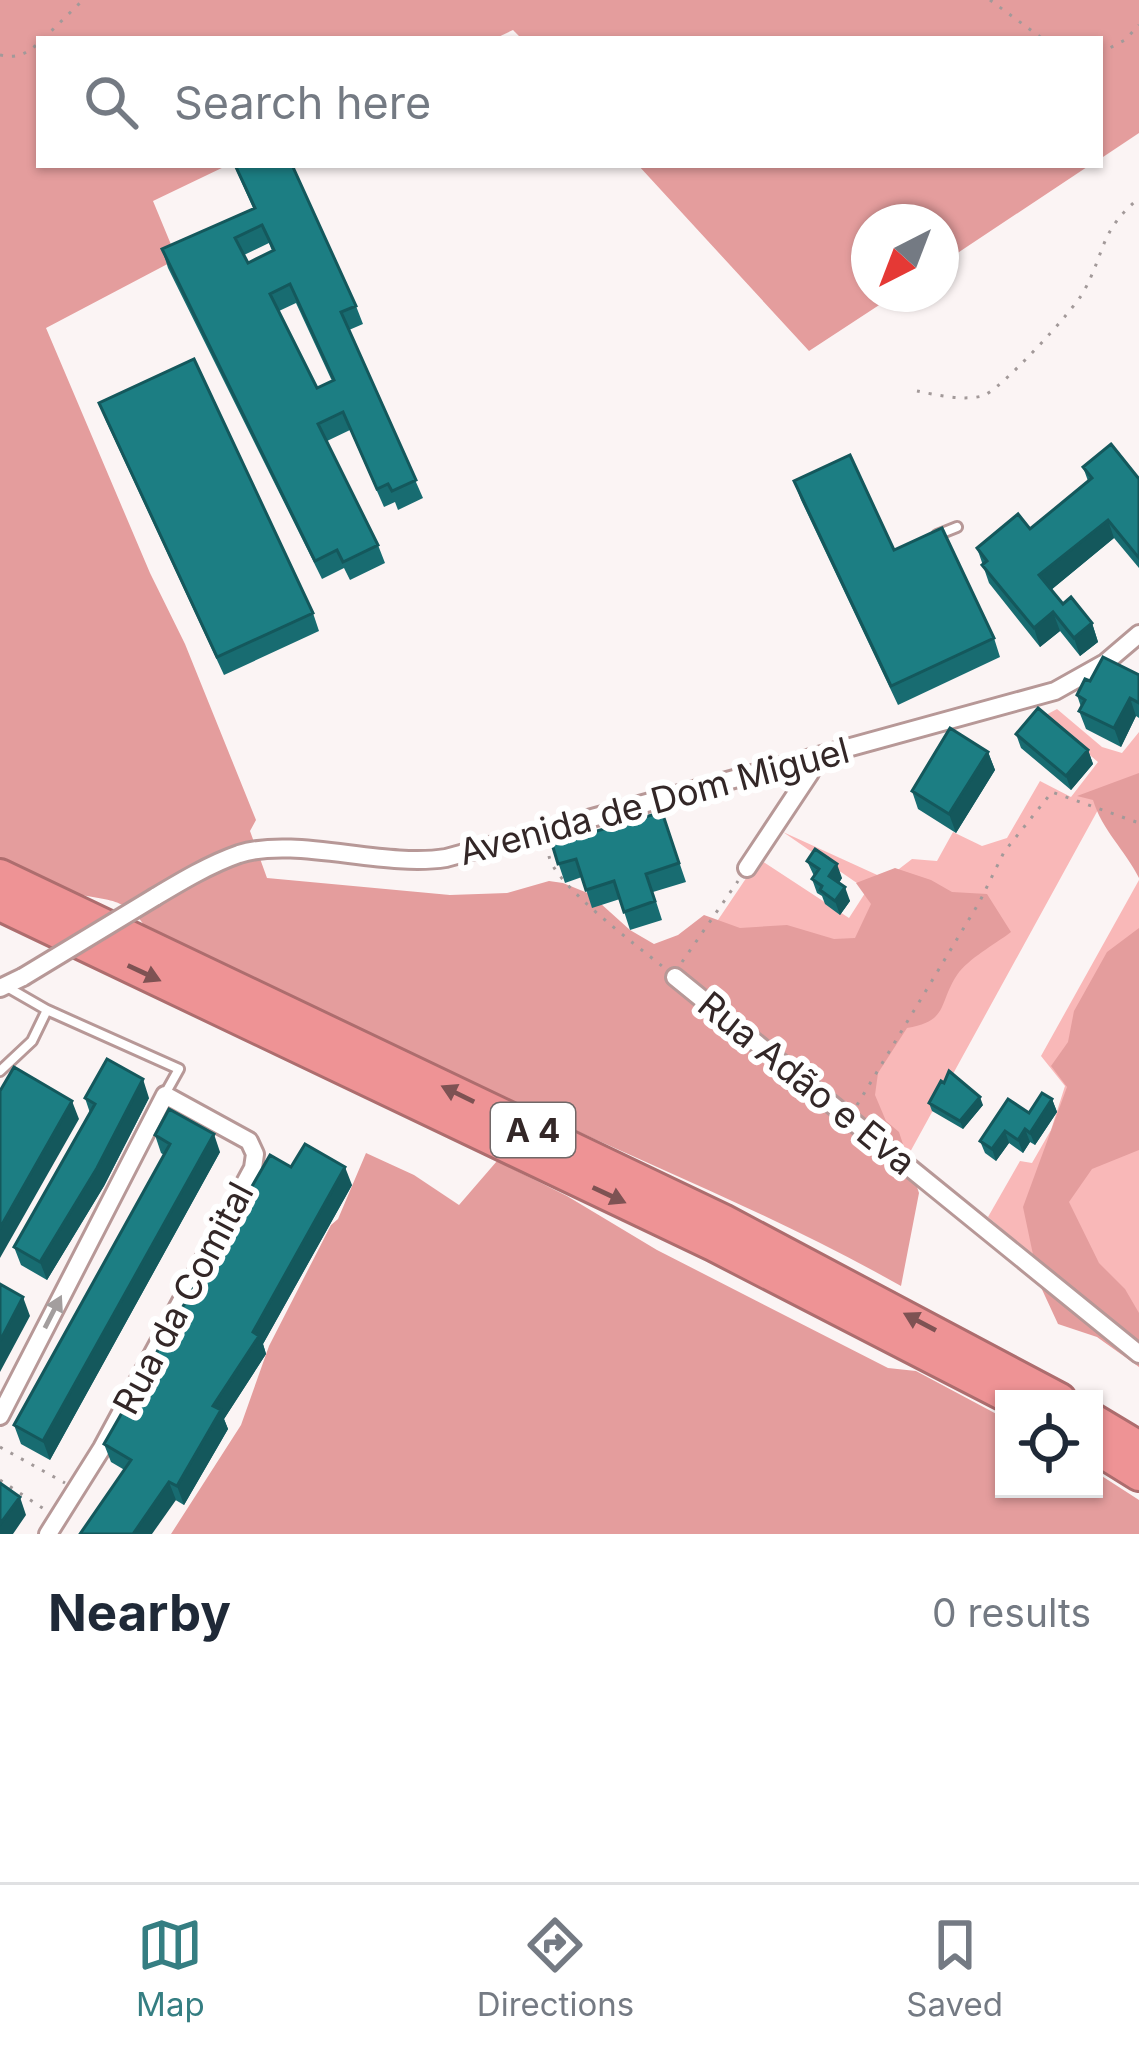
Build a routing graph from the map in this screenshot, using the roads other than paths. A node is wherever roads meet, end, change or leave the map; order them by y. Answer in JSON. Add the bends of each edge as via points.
{"nodes":[{"id":1,"x":958,"y":527,"type":"dead end"},
{"id":2,"x":919,"y":542,"type":"edge"},
{"id":3,"x":1139,"y":634,"type":"edge"},
{"id":4,"x":813,"y":758,"type":"junction"},
{"id":5,"x":747,"y":868,"type":"road end"},
{"id":6,"x":0,"y":875,"type":"edge"},
{"id":7,"x":0,"y":905,"type":"edge"},
{"id":8,"x":675,"y":976,"type":"road end"},
{"id":9,"x":10,"y":984,"type":"edge"},
{"id":10,"x":47,"y":1010,"type":"junction"},
{"id":11,"x":0,"y":1072,"type":"edge"},
{"id":12,"x":165,"y":1095,"type":"junction"},
{"id":13,"x":1139,"y":1354,"type":"edge"},
{"id":14,"x":995,"y":1390,"type":"edge"},
{"id":15,"x":1043,"y":1390,"type":"edge"},
{"id":16,"x":0,"y":1416,"type":"edge"},
{"id":17,"x":1103,"y":1425,"type":"edge"},
{"id":18,"x":1139,"y":1447,"type":"edge"},
{"id":19,"x":1103,"y":1453,"type":"edge"},
{"id":20,"x":1139,"y":1475,"type":"edge"},
{"id":21,"x":53,"y":1527,"type":"edge"}],
"edges":[{"from":1,"to":2,"type":"lane"},
{"from":3,"to":4,"type":"street","name":"Avenida de Dom Miguel","via":[[1055,691]]},
{"from":4,"to":5,"type":"street"},
{"from":4,"to":9,"type":"street","name":"Avenida de Dom Miguel","bridge":true,"via":[[432,861],[242,853]]},
{"from":15,"to":6,"type":"highway","number":"A 4","one_way":true,"via":[[723,1220]]},
{"from":7,"to":14,"type":"highway","number":"A 4","one_way":true,"via":[[713,1244]]},
{"from":8,"to":13,"type":"street","name":"Rua Adão e Eva"},
{"from":9,"to":10,"type":"lane"},
{"from":10,"to":11,"type":"lane","via":[[32,1041]]},
{"from":10,"to":12,"type":"lane","via":[[179,1069]]},
{"from":16,"to":12,"type":"street","one_way":true},
{"from":12,"to":21,"type":"street","name":"Rua da Comital","via":[[249,1141],[253,1168]]},
{"from":17,"to":18,"type":"highway"},
{"from":19,"to":20,"type":"highway"}]}
